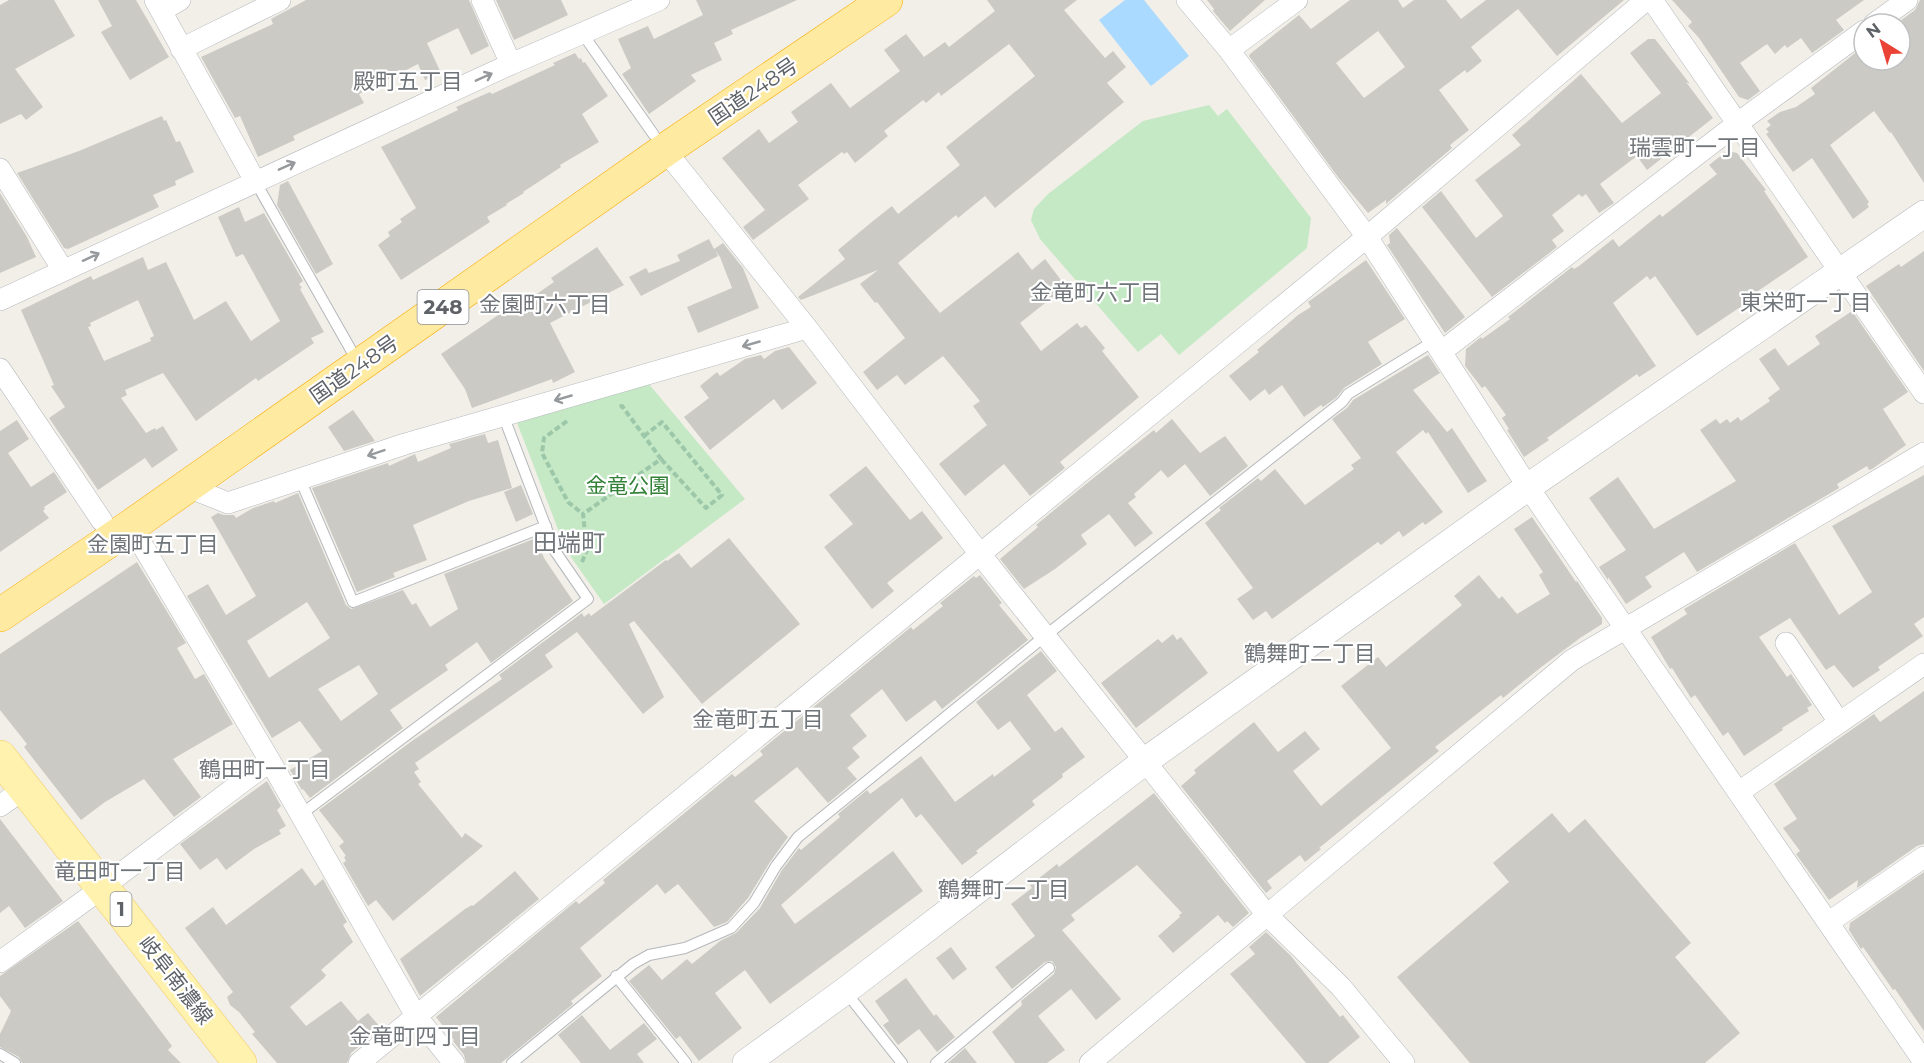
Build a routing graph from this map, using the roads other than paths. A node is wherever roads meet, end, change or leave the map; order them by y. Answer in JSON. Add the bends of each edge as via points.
{"nodes":[{"id":1,"x":180,"y":0,"type":"edge"},
{"id":2,"x":280,"y":0,"type":"edge"},
{"id":3,"x":482,"y":0,"type":"edge"},
{"id":4,"x":659,"y":0,"type":"edge"},
{"id":5,"x":852,"y":0,"type":"edge"},
{"id":6,"x":886,"y":0,"type":"edge"},
{"id":7,"x":1187,"y":0,"type":"edge"},
{"id":8,"x":1297,"y":0,"type":"edge"},
{"id":9,"x":1646,"y":0,"type":"edge"},
{"id":10,"x":1652,"y":0,"type":"edge"},
{"id":11,"x":1907,"y":0,"type":"edge"},
{"id":12,"x":158,"y":6,"type":"edge"},
{"id":13,"x":1890,"y":12,"type":"edge"},
{"id":14,"x":582,"y":33,"type":"junction"},
{"id":15,"x":1852,"y":40,"type":"edge"},
{"id":16,"x":181,"y":49,"type":"junction"},
{"id":17,"x":1229,"y":50,"type":"junction"},
{"id":18,"x":511,"y":64,"type":"junction"},
{"id":19,"x":1738,"y":123,"type":"junction"},
{"id":20,"x":659,"y":142,"type":"junction"},
{"id":21,"x":0,"y":169,"type":"edge"},
{"id":22,"x":255,"y":181,"type":"junction"},
{"id":23,"x":1924,"y":214,"type":"edge"},
{"id":24,"x":1367,"y":237,"type":"junction"},
{"id":25,"x":63,"y":270,"type":"junction"},
{"id":26,"x":1840,"y":271,"type":"junction"},
{"id":27,"x":0,"y":300,"type":"edge"},
{"id":28,"x":807,"y":328,"type":"junction"},
{"id":29,"x":1437,"y":346,"type":"junction"},
{"id":30,"x":351,"y":350,"type":"junction"},
{"id":31,"x":0,"y":369,"type":"edge"},
{"id":32,"x":1924,"y":393,"type":"edge"},
{"id":33,"x":503,"y":415,"type":"junction"},
{"id":34,"x":1924,"y":453,"type":"edge"},
{"id":35,"x":300,"y":479,"type":"junction"},
{"id":36,"x":188,"y":486,"type":"junction"},
{"id":37,"x":1528,"y":487,"type":"junction"},
{"id":38,"x":117,"y":523,"type":"junction"},
{"id":39,"x":546,"y":526,"type":"junction"},
{"id":40,"x":980,"y":554,"type":"junction"},
{"id":41,"x":0,"y":590,"type":"edge"},
{"id":42,"x":0,"y":615,"type":"edge"},
{"id":43,"x":1626,"y":628,"type":"junction"},
{"id":44,"x":1045,"y":636,"type":"junction"},
{"id":45,"x":1786,"y":643,"type":"dead end"},
{"id":46,"x":1924,"y":663,"type":"edge"},
{"id":47,"x":1839,"y":722,"type":"junction"},
{"id":48,"x":0,"y":757,"type":"edge"},
{"id":49,"x":270,"y":761,"type":"junction"},
{"id":50,"x":1144,"y":762,"type":"junction"},
{"id":51,"x":1738,"y":792,"type":"junction"},
{"id":52,"x":5,"y":793,"type":"edge"},
{"id":53,"x":300,"y":815,"type":"junction"},
{"id":54,"x":1924,"y":857,"type":"edge"},
{"id":55,"x":97,"y":891,"type":"junction"},
{"id":56,"x":1268,"y":916,"type":"junction"},
{"id":57,"x":1829,"y":922,"type":"junction"},
{"id":58,"x":0,"y":962,"type":"edge"},
{"id":59,"x":1049,"y":968,"type":"dead end"},
{"id":60,"x":616,"y":976,"type":"junction"},
{"id":61,"x":845,"y":991,"type":"junction"},
{"id":62,"x":416,"y":1016,"type":"junction"},
{"id":63,"x":0,"y":1054,"type":"edge"},
{"id":64,"x":1923,"y":1057,"type":"edge"},
{"id":65,"x":15,"y":1063,"type":"edge"},
{"id":66,"x":220,"y":1063,"type":"edge"},
{"id":67,"x":240,"y":1063,"type":"edge"},
{"id":68,"x":359,"y":1063,"type":"edge"},
{"id":69,"x":454,"y":1063,"type":"edge"},
{"id":70,"x":512,"y":1063,"type":"edge"},
{"id":71,"x":686,"y":1063,"type":"edge"},
{"id":72,"x":746,"y":1063,"type":"edge"},
{"id":73,"x":902,"y":1063,"type":"edge"},
{"id":74,"x":936,"y":1063,"type":"edge"},
{"id":75,"x":1090,"y":1063,"type":"edge"},
{"id":76,"x":1404,"y":1063,"type":"edge"}],
"edges":[{"from":1,"to":12,"type":"street"},
{"from":2,"to":16,"type":"street"},
{"from":3,"to":18,"type":"street"},
{"from":4,"to":14,"type":"street"},
{"from":5,"to":20,"type":"highway","name":"国道248号","number":"248"},
{"from":6,"to":20,"type":"highway","name":"国道248号","number":"248"},
{"from":7,"to":17,"type":"street"},
{"from":8,"to":17,"type":"street"},
{"from":9,"to":24,"type":"street"},
{"from":10,"to":19,"type":"street"},
{"from":11,"to":13,"type":"street"},
{"from":12,"to":16,"type":"street"},
{"from":14,"to":18,"type":"street"},
{"from":14,"to":20,"type":"lane"},
{"from":15,"to":19,"type":"street"},
{"from":16,"to":22,"type":"street"},
{"from":17,"to":24,"type":"street"},
{"from":22,"to":18,"type":"street","one_way":true},
{"from":19,"to":26,"type":"street"},
{"from":19,"to":29,"type":"street"},
{"from":20,"to":28,"type":"street"},
{"from":20,"to":30,"type":"highway","name":"国道248号","number":"248"},
{"from":20,"to":36,"type":"highway","name":"国道248号","number":"248"},
{"from":21,"to":25,"type":"street"},
{"from":25,"to":22,"type":"street","one_way":true},
{"from":22,"to":30,"type":"lane"},
{"from":23,"to":26,"type":"street"},
{"from":24,"to":29,"type":"street"},
{"from":24,"to":40,"type":"street"},
{"from":25,"to":27,"type":"street"},
{"from":26,"to":32,"type":"street"},
{"from":26,"to":37,"type":"street"},
{"from":28,"to":33,"type":"street","one_way":true},
{"from":28,"to":40,"type":"street"},
{"from":29,"to":37,"type":"street"},
{"from":29,"to":44,"type":"lane","via":[[1348,394]]},
{"from":30,"to":38,"type":"highway","name":"国道248号","number":"248"},
{"from":31,"to":38,"type":"street"},
{"from":33,"to":35,"type":"street","one_way":true},
{"from":33,"to":39,"type":"lane"},
{"from":34,"to":43,"type":"street"},
{"from":35,"to":36,"type":"street","via":[[228,503]]},
{"from":35,"to":39,"type":"lane","via":[[353,602]]},
{"from":36,"to":38,"type":"highway","name":"国道248号","number":"248"},
{"from":37,"to":43,"type":"street"},
{"from":37,"to":50,"type":"street"},
{"from":38,"to":41,"type":"highway","name":"国道248号","number":"248"},
{"from":38,"to":42,"type":"highway","name":"国道248号","number":"248"},
{"from":38,"to":49,"type":"street"},
{"from":39,"to":53,"type":"lane","via":[[555,551],[588,599]]},
{"from":40,"to":44,"type":"street"},
{"from":40,"to":62,"type":"street"},
{"from":43,"to":51,"type":"street"},
{"from":43,"to":56,"type":"street","via":[[1572,660]]},
{"from":44,"to":50,"type":"street"},
{"from":44,"to":60,"type":"lane","via":[[798,837],[754,903],[731,928],[685,948],[649,955]]},
{"from":45,"to":47,"type":"street"},
{"from":46,"to":47,"type":"street"},
{"from":47,"to":51,"type":"street"},
{"from":48,"to":55,"type":"main road","name":"岐阜南濃線","number":"1"},
{"from":49,"to":53,"type":"street"},
{"from":49,"to":55,"type":"street"},
{"from":50,"to":56,"type":"street"},
{"from":50,"to":61,"type":"street"},
{"from":51,"to":57,"type":"street"},
{"from":52,"to":55,"type":"main road","name":"岐阜南濃線","number":"1"},
{"from":53,"to":62,"type":"street"},
{"from":54,"to":57,"type":"street"},
{"from":55,"to":58,"type":"street"},
{"from":55,"to":66,"type":"main road","name":"岐阜南濃線","number":"1"},
{"from":55,"to":67,"type":"main road","name":"岐阜南濃線","number":"1"},
{"from":56,"to":75,"type":"street"},
{"from":56,"to":76,"type":"street","via":[[1341,987]]},
{"from":57,"to":64,"type":"street"},
{"from":59,"to":74,"type":"lane"},
{"from":60,"to":70,"type":"lane"},
{"from":60,"to":71,"type":"lane"},
{"from":61,"to":72,"type":"street"},
{"from":61,"to":73,"type":"lane"},
{"from":62,"to":68,"type":"street"},
{"from":62,"to":69,"type":"street"},
{"from":63,"to":65,"type":"lane"}]}
